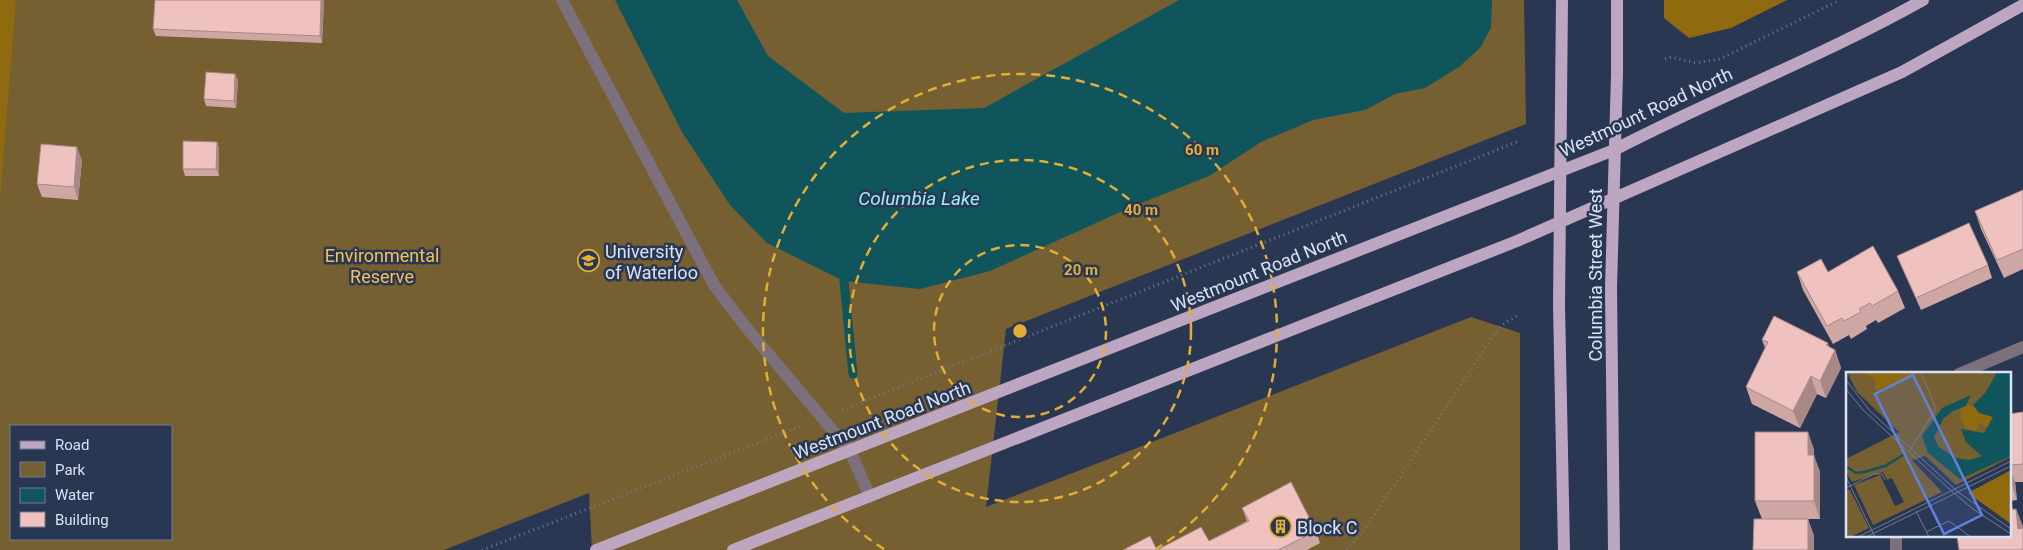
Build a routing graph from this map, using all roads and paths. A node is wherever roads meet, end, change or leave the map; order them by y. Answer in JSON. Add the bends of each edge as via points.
{"nodes":[{"id":1,"x":562,"y":0,"type":"edge"},
{"id":2,"x":1562,"y":0,"type":"edge"},
{"id":3,"x":1617,"y":0,"type":"edge"},
{"id":4,"x":1840,"y":0,"type":"edge"},
{"id":5,"x":1923,"y":0,"type":"edge"},
{"id":6,"x":2023,"y":5,"type":"edge"},
{"id":7,"x":1665,"y":59,"type":"dead end"},
{"id":8,"x":1517,"y":142,"type":"dead end"},
{"id":9,"x":1614,"y":150,"type":"junction"},
{"id":10,"x":1560,"y":171,"type":"junction"},
{"id":11,"x":1612,"y":199,"type":"junction"},
{"id":12,"x":1561,"y":222,"type":"junction"},
{"id":13,"x":1516,"y":316,"type":"dead end"},
{"id":14,"x":2023,"y":347,"type":"edge"},
{"id":15,"x":1964,"y":372,"type":"edge"},
{"id":16,"x":822,"y":418,"type":"junction"},
{"id":17,"x":850,"y":451,"type":"junction"},
{"id":18,"x":870,"y":497,"type":"junction"},
{"id":19,"x":482,"y":550,"type":"edge"},
{"id":20,"x":596,"y":550,"type":"edge"},
{"id":21,"x":734,"y":550,"type":"edge"},
{"id":22,"x":1347,"y":550,"type":"edge"},
{"id":23,"x":1564,"y":550,"type":"edge"},
{"id":24,"x":1614,"y":550,"type":"edge"}],
"edges":[{"from":1,"to":16,"type":"street","via":[[714,285],[744,326]]},
{"from":2,"to":10,"type":"main road","name":"Columbia Street West"},
{"from":3,"to":9,"type":"main road","name":"Columbia Street West"},
{"from":4,"to":7,"type":"path","via":[[1720,59],[1695,63],[1672,57]]},
{"from":5,"to":9,"type":"main road","name":"Westmount Road North","via":[[1873,28]]},
{"from":6,"to":11,"type":"main road","via":[[1902,72]]},
{"from":8,"to":16,"type":"path"},
{"from":9,"to":10,"type":"main road","name":"Westmount Road North"},
{"from":9,"to":11,"type":"main road","name":"Columbia Street West"},
{"from":10,"to":12,"type":"main road","name":"Columbia Street West"},
{"from":10,"to":17,"type":"main road","name":"Westmount Road North"},
{"from":11,"to":12,"type":"main road"},
{"from":11,"to":24,"type":"main road","name":"Columbia Street West"},
{"from":12,"to":18,"type":"main road"},
{"from":12,"to":23,"type":"main road","name":"Columbia Street West","via":[[1559,305]]},
{"from":13,"to":22,"type":"path","via":[[1500,326],[1365,529]]},
{"from":14,"to":15,"type":"street"},
{"from":16,"to":17,"type":"street"},
{"from":16,"to":19,"type":"path"},
{"from":17,"to":18,"type":"street"},
{"from":17,"to":20,"type":"main road","name":"Westmount Road North"},
{"from":18,"to":21,"type":"main road"}]}
